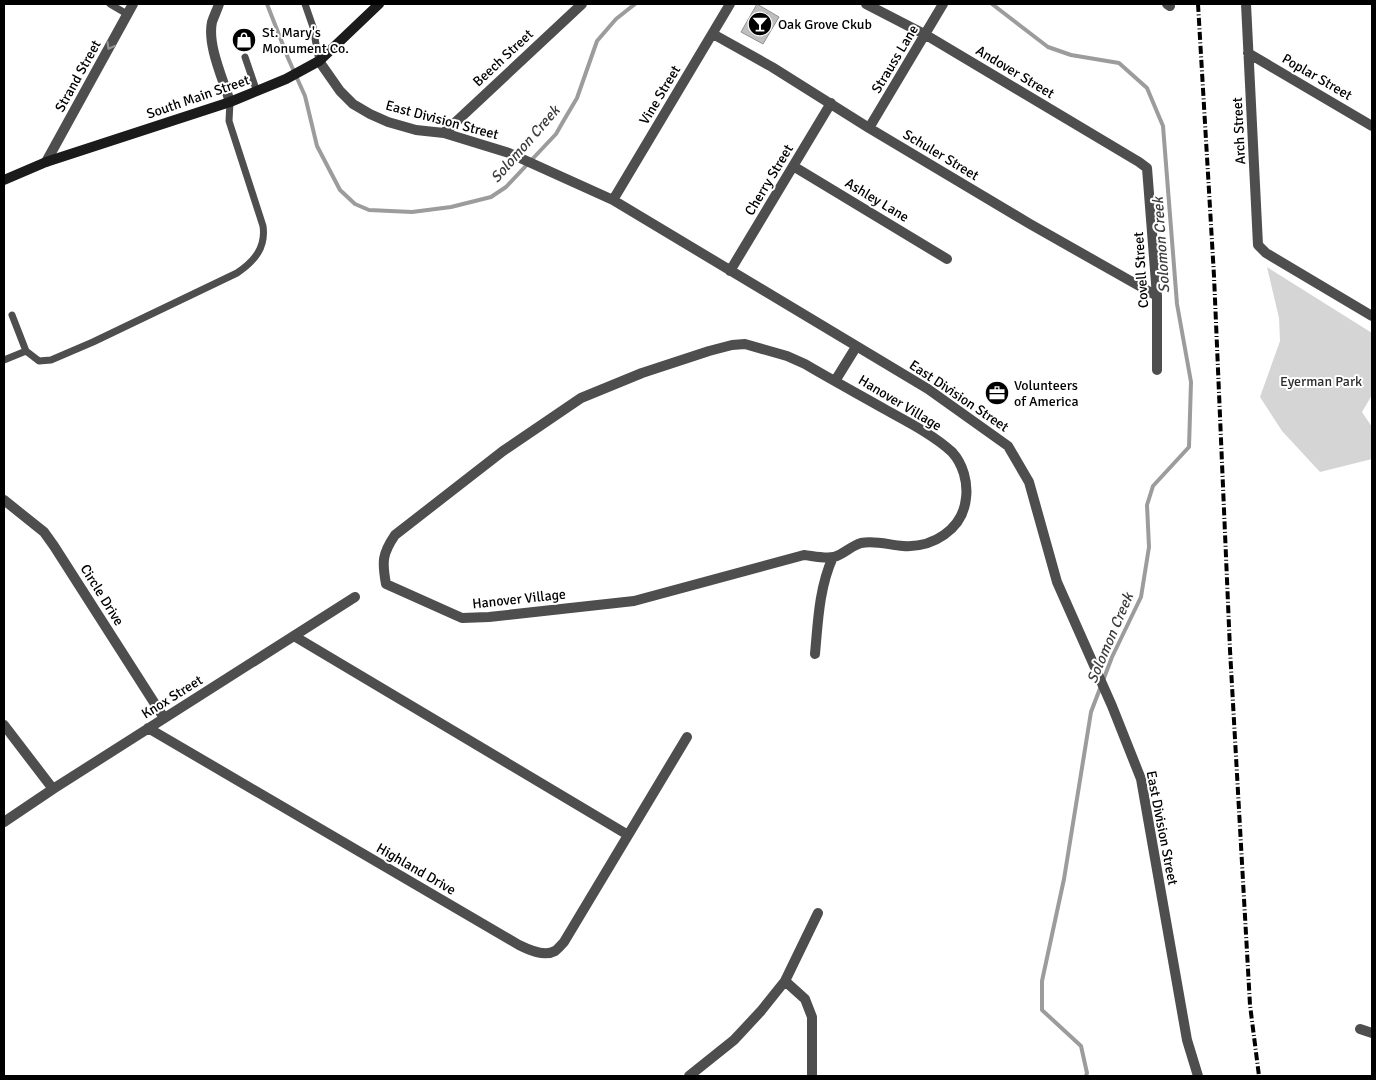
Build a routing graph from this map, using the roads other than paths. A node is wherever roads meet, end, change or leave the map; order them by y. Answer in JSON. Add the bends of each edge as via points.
{"nodes":[{"id":1,"x":110,"y":4,"type":"edge"},
{"id":2,"x":133,"y":4,"type":"edge"},
{"id":3,"x":219,"y":4,"type":"edge"},
{"id":4,"x":305,"y":4,"type":"edge"},
{"id":5,"x":379,"y":4,"type":"edge"},
{"id":6,"x":582,"y":4,"type":"edge"},
{"id":7,"x":730,"y":4,"type":"edge"},
{"id":8,"x":866,"y":4,"type":"edge"},
{"id":9,"x":943,"y":4,"type":"edge"},
{"id":10,"x":1246,"y":4,"type":"edge"},
{"id":11,"x":128,"y":14,"type":"junction"},
{"id":12,"x":713,"y":34,"type":"junction"},
{"id":13,"x":926,"y":35,"type":"junction"},
{"id":14,"x":1248,"y":52,"type":"junction"},
{"id":15,"x":245,"y":57,"type":"dead end"},
{"id":16,"x":319,"y":61,"type":"junction"},
{"id":17,"x":257,"y":92,"type":"junction"},
{"id":18,"x":230,"y":102,"type":"junction"},
{"id":19,"x":831,"y":103,"type":"junction"},
{"id":20,"x":1372,"y":126,"type":"edge"},
{"id":21,"x":869,"y":128,"type":"junction"},
{"id":22,"x":444,"y":133,"type":"junction"},
{"id":23,"x":46,"y":162,"type":"junction"},
{"id":24,"x":793,"y":166,"type":"junction"},
{"id":25,"x":1147,"y":168,"type":"joint"},
{"id":26,"x":4,"y":180,"type":"edge"},
{"id":27,"x":613,"y":200,"type":"junction"},
{"id":28,"x":947,"y":258,"type":"dead end"},
{"id":29,"x":730,"y":271,"type":"junction"},
{"id":30,"x":1158,"y":296,"type":"junction"},
{"id":31,"x":12,"y":315,"type":"dead end"},
{"id":32,"x":1372,"y":316,"type":"edge"},
{"id":33,"x":856,"y":347,"type":"junction"},
{"id":34,"x":26,"y":351,"type":"junction"},
{"id":35,"x":4,"y":360,"type":"edge"},
{"id":36,"x":1157,"y":370,"type":"dead end"},
{"id":37,"x":835,"y":381,"type":"junction"},
{"id":38,"x":4,"y":500,"type":"edge"},
{"id":39,"x":833,"y":557,"type":"junction"},
{"id":40,"x":355,"y":597,"type":"dead end"},
{"id":41,"x":294,"y":636,"type":"junction"},
{"id":42,"x":815,"y":654,"type":"dead end"},
{"id":43,"x":164,"y":718,"type":"junction"},
{"id":44,"x":4,"y":725,"type":"edge"},
{"id":45,"x":148,"y":728,"type":"junction"},
{"id":46,"x":687,"y":737,"type":"dead end"},
{"id":47,"x":52,"y":789,"type":"junction"},
{"id":48,"x":4,"y":822,"type":"edge"},
{"id":49,"x":628,"y":835,"type":"junction"},
{"id":50,"x":818,"y":913,"type":"dead end"},
{"id":51,"x":786,"y":981,"type":"junction"},
{"id":52,"x":1360,"y":1029,"type":"dead end"},
{"id":53,"x":1372,"y":1033,"type":"edge"},
{"id":54,"x":689,"y":1076,"type":"edge"},
{"id":55,"x":812,"y":1076,"type":"edge"},
{"id":56,"x":1198,"y":1076,"type":"edge"}],
"edges":[{"from":1,"to":11,"type":"lane"},
{"from":2,"to":11,"type":"street","name":"Strand Street"},
{"from":3,"to":18,"type":"street","via":[[211,35]]},
{"from":4,"to":16,"type":"lane"},
{"from":5,"to":16,"type":"main road","name":"South Main Street"},
{"from":6,"to":22,"type":"street","name":"Beech Street"},
{"from":7,"to":12,"type":"street","name":"Vine Street"},
{"from":8,"to":13,"type":"street","name":"Andover Street"},
{"from":9,"to":13,"type":"street","name":"Strauss Lane"},
{"from":10,"to":14,"type":"street","name":"Arch Street"},
{"from":11,"to":23,"type":"street","name":"Strand Street","one_way":true},
{"from":12,"to":19,"type":"street","name":"Schuler Street"},
{"from":12,"to":27,"type":"street","name":"Vine Street"},
{"from":13,"to":21,"type":"street","name":"Strauss Lane"},
{"from":13,"to":25,"type":"street","name":"Andover Street"},
{"from":14,"to":20,"type":"street","name":"Poplar Street"},
{"from":14,"to":32,"type":"street","name":"Arch Street","via":[[1258,245],[1266,253]]},
{"from":15,"to":17,"type":"lane"},
{"from":16,"to":17,"type":"main road","name":"South Main Street"},
{"from":16,"to":22,"type":"street","name":"East Division Street","via":[[340,91],[370,114],[416,130]]},
{"from":17,"to":18,"type":"main road","name":"South Main Street"},
{"from":18,"to":23,"type":"main road","name":"South Main Street"},
{"from":18,"to":34,"type":"lane","via":[[229,121],[263,226],[261,248],[254,259],[237,272],[51,360],[39,361]]},
{"from":19,"to":21,"type":"street","name":"Schuler Street"},
{"from":19,"to":24,"type":"street","name":"Cherry Street"},
{"from":21,"to":30,"type":"street","name":"Schuler Street"},
{"from":22,"to":27,"type":"street","name":"East Division Street","via":[[508,153]]},
{"from":23,"to":26,"type":"main road","name":"South Main Street"},
{"from":24,"to":28,"type":"street","name":"Ashley Lane"},
{"from":24,"to":29,"type":"street","name":"Cherry Street"},
{"from":25,"to":30,"type":"street","name":"Covell Street"},
{"from":27,"to":29,"type":"street","name":"East Division Street"},
{"from":29,"to":33,"type":"street","name":"East Division Street"},
{"from":30,"to":36,"type":"street","name":"Covell Street"},
{"from":31,"to":34,"type":"lane"},
{"from":33,"to":37,"type":"street","name":"Hanover Village"},
{"from":33,"to":56,"type":"street","name":"East Division Street","via":[[928,389],[1008,446],[1030,482],[1057,582],[1141,779],[1187,1040]]},
{"from":34,"to":35,"type":"lane"},
{"from":37,"to":39,"type":"street","name":"Hanover Village","via":[[922,430],[952,452],[961,466],[966,499],[962,514],[940,539],[921,545],[861,544]]},
{"from":37,"to":39,"type":"street","name":"Hanover Village","via":[[787,356],[745,344],[717,349],[642,373],[581,398],[503,451],[395,535],[382,562],[386,584],[462,618],[634,601],[804,555]]},
{"from":38,"to":43,"type":"street","name":"Circle Drive","via":[[44,532]]},
{"from":39,"to":42,"type":"street","via":[[821,590]]},
{"from":40,"to":41,"type":"street","name":"Knox Street"},
{"from":41,"to":43,"type":"street","name":"Knox Street"},
{"from":41,"to":49,"type":"street"},
{"from":43,"to":45,"type":"street","name":"Knox Street"},
{"from":44,"to":47,"type":"street"},
{"from":45,"to":47,"type":"street","name":"Knox Street"},
{"from":45,"to":49,"type":"street","name":"Highland Drive","via":[[534,952],[556,951],[564,942]]},
{"from":46,"to":49,"type":"street","name":"Highland Drive"},
{"from":47,"to":48,"type":"street","name":"Knox Street"},
{"from":50,"to":51,"type":"street"},
{"from":51,"to":54,"type":"street","via":[[734,1040]]},
{"from":51,"to":55,"type":"street","via":[[805,999],[812,1017]]},
{"from":52,"to":53,"type":"street"}]}
